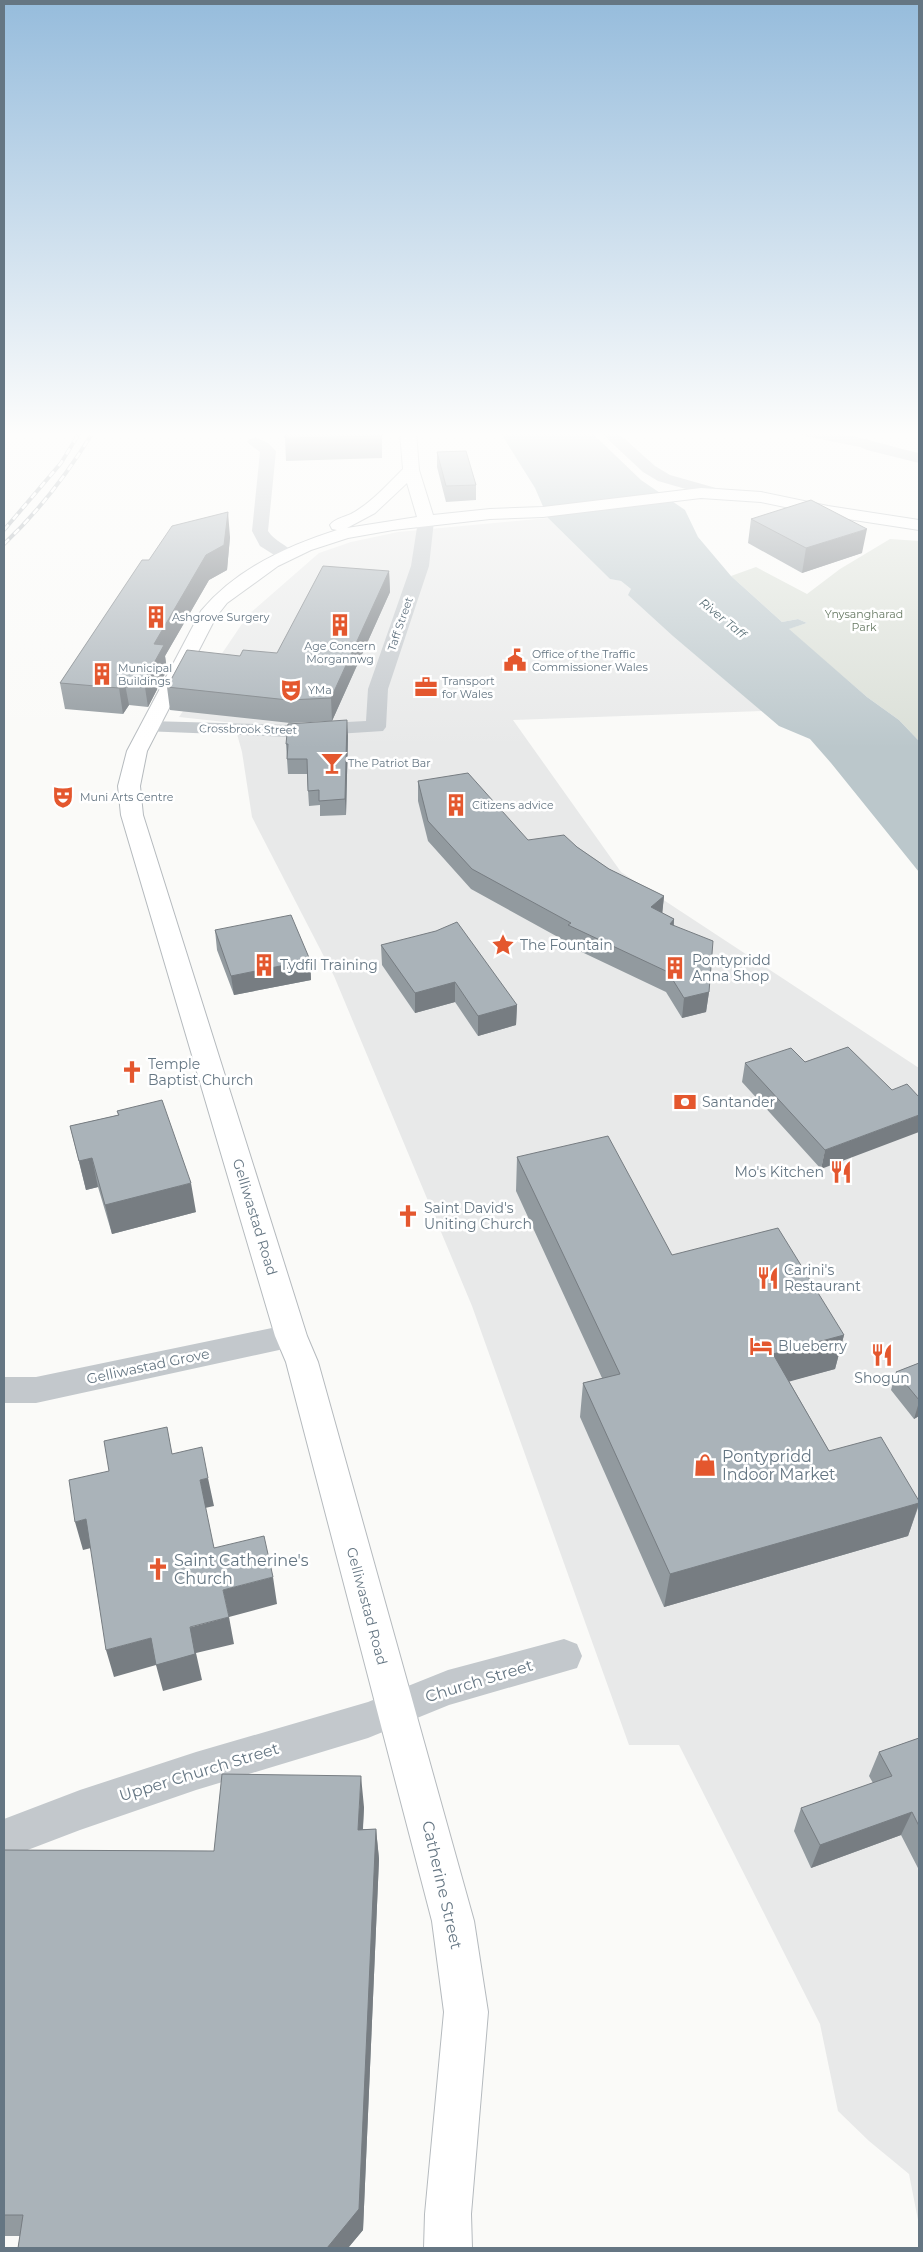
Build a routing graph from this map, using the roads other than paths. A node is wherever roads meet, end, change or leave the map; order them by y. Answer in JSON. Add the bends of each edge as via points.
{"nodes":[{"id":1,"x":263,"y":537,"type":"edge"},
{"id":2,"x":306,"y":537,"type":"edge"},
{"id":3,"x":333,"y":537,"type":"edge"},
{"id":4,"x":424,"y":537,"type":"edge"},
{"id":5,"x":285,"y":554,"type":"junction"},
{"id":6,"x":150,"y":727,"type":"junction"},
{"id":7,"x":376,"y":727,"type":"joint"},
{"id":8,"x":291,"y":1336,"type":"junction"},
{"id":9,"x":4,"y":1390,"type":"edge"},
{"id":10,"x":564,"y":1656,"type":"dead end"},
{"id":11,"x":395,"y":1710,"type":"junction"},
{"id":12,"x":4,"y":1839,"type":"edge"},
{"id":13,"x":442,"y":2237,"type":"edge"}],
"edges":[{"from":1,"to":5,"type":"street"},
{"from":2,"to":5,"type":"main road","via":[[291,545]]},
{"from":3,"to":5,"type":"main road"},
{"from":4,"to":7,"type":"street","name":"Taff Street","via":[[420,566],[378,689]]},
{"from":5,"to":6,"type":"main road","name":"Gelliwastad Road","via":[[221,599],[208,615]]},
{"from":6,"to":7,"type":"street","name":"Crossbrook Street","via":[[290,731]]},
{"from":6,"to":8,"type":"main road","name":"Gelliwastad Road","via":[[137,750],[129,786],[132,814]]},
{"from":8,"to":9,"type":"street","name":"Gelliwastad Grove","via":[[36,1390]]},
{"from":8,"to":11,"type":"main road","name":"Gelliwastad Road","via":[[302,1362]]},
{"from":10,"to":11,"type":"street","name":"Church Street","via":[[468,1681]]},
{"from":11,"to":12,"type":"street","name":"Upper Church Street","via":[[358,1724],[196,1771]]},
{"from":11,"to":13,"type":"main road","name":"Catherine Street","via":[[453,1922],[466,2012]]}]}
